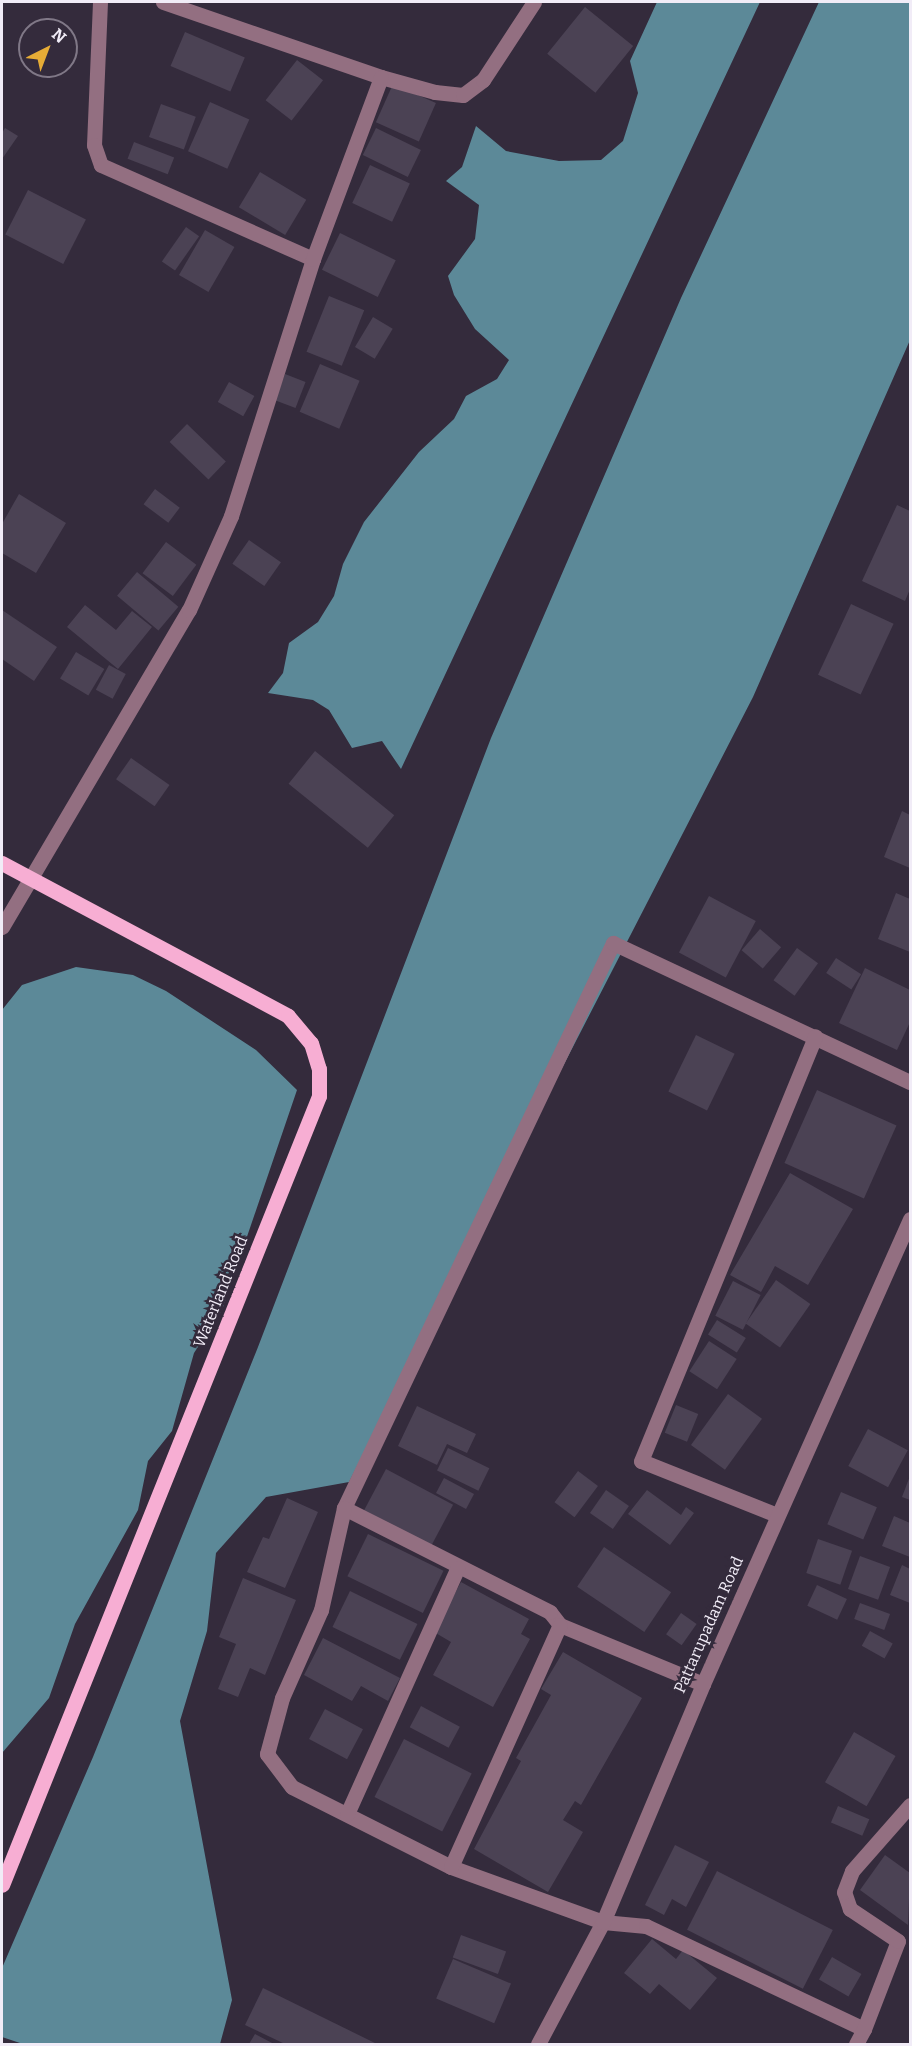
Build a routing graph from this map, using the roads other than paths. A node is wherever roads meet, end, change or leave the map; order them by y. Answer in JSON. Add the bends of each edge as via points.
{"nodes":[{"id":1,"x":100,"y":2,"type":"edge"},
{"id":2,"x":163,"y":2,"type":"edge"},
{"id":3,"x":534,"y":2,"type":"edge"},
{"id":4,"x":381,"y":77,"type":"junction"},
{"id":5,"x":313,"y":259,"type":"junction"},
{"id":6,"x":2,"y":864,"type":"edge"},
{"id":7,"x":29,"y":879,"type":"junction"},
{"id":8,"x":2,"y":927,"type":"edge"},
{"id":9,"x":816,"y":1036,"type":"junction"},
{"id":10,"x":910,"y":1082,"type":"edge"},
{"id":11,"x":910,"y":1219,"type":"edge"},
{"id":12,"x":344,"y":1508,"type":"junction"},
{"id":13,"x":777,"y":1515,"type":"junction"},
{"id":14,"x":457,"y":1569,"type":"junction"},
{"id":15,"x":560,"y":1625,"type":"junction"},
{"id":16,"x":703,"y":1684,"type":"junction"},
{"id":17,"x":910,"y":1805,"type":"edge"},
{"id":18,"x":347,"y":1815,"type":"junction"},
{"id":19,"x":451,"y":1867,"type":"junction"},
{"id":20,"x":2,"y":1885,"type":"edge"},
{"id":21,"x":603,"y":1922,"type":"junction"},
{"id":22,"x":864,"y":2029,"type":"junction"},
{"id":23,"x":538,"y":2044,"type":"edge"},
{"id":24,"x":856,"y":2044,"type":"edge"}],
"edges":[{"from":1,"to":5,"type":"street","via":[[94,145],[101,165]]},
{"from":2,"to":4,"type":"street"},
{"from":3,"to":4,"type":"street","via":[[483,80],[463,95],[435,92]]},
{"from":4,"to":5,"type":"street"},
{"from":5,"to":7,"type":"street","via":[[231,516],[189,610]]},
{"from":6,"to":7,"type":"main road","name":"Waterland Road"},
{"from":7,"to":8,"type":"street"},
{"from":7,"to":20,"type":"main road","name":"Waterland Road","via":[[288,1016],[311,1043],[319,1070],[319,1096]]},
{"from":9,"to":10,"type":"street"},
{"from":9,"to":12,"type":"street","via":[[613,943]]},
{"from":9,"to":13,"type":"street","via":[[641,1461]]},
{"from":11,"to":13,"type":"street","name":"Pattarupadam Road"},
{"from":12,"to":14,"type":"street"},
{"from":12,"to":18,"type":"street","via":[[321,1610],[282,1698],[267,1754],[292,1787]]},
{"from":13,"to":16,"type":"street","name":"Pattarupadam Road"},
{"from":14,"to":15,"type":"street","via":[[550,1612]]},
{"from":14,"to":18,"type":"street"},
{"from":15,"to":16,"type":"street"},
{"from":15,"to":19,"type":"street"},
{"from":16,"to":21,"type":"street","name":"Pattarupadam Road"},
{"from":17,"to":22,"type":"street","via":[[852,1871],[844,1892],[850,1910],[898,1941]]},
{"from":18,"to":19,"type":"street"},
{"from":19,"to":21,"type":"street"},
{"from":21,"to":22,"type":"street","via":[[646,1926]]},
{"from":21,"to":23,"type":"street","name":"Pattarupadam Road"},
{"from":22,"to":24,"type":"street"}]}
